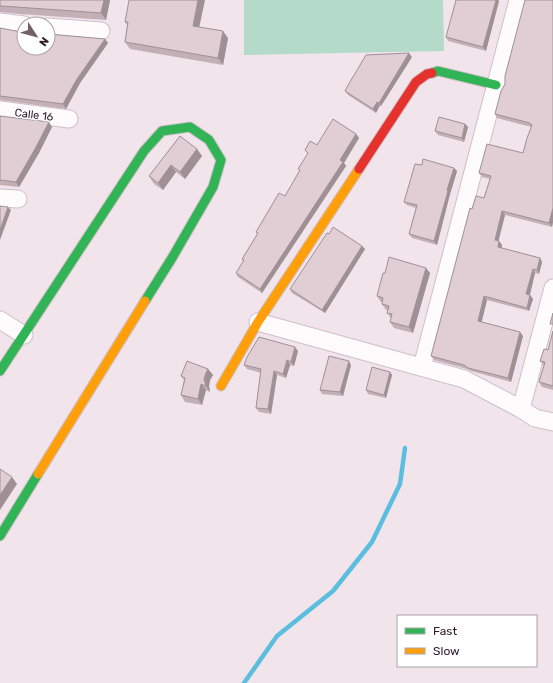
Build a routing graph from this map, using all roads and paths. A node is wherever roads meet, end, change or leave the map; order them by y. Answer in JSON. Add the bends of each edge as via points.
{"nodes":[{"id":1,"x":518,"y":0,"type":"edge"},
{"id":2,"x":0,"y":22,"type":"edge"},
{"id":3,"x":16,"y":23,"type":"edge"},
{"id":4,"x":56,"y":28,"type":"edge"},
{"id":5,"x":101,"y":31,"type":"dead end"},
{"id":6,"x":496,"y":84,"type":"junction"},
{"id":7,"x":0,"y":110,"type":"edge"},
{"id":8,"x":69,"y":119,"type":"dead end"},
{"id":9,"x":0,"y":198,"type":"edge"},
{"id":10,"x":18,"y":199,"type":"dead end"},
{"id":11,"x":553,"y":288,"type":"edge"},
{"id":12,"x":0,"y":320,"type":"edge"},
{"id":13,"x":258,"y":322,"type":"junction"},
{"id":14,"x":24,"y":335,"type":"junction"},
{"id":15,"x":422,"y":367,"type":"junction"},
{"id":16,"x":0,"y":371,"type":"edge"},
{"id":17,"x":221,"y":386,"type":"dead end"},
{"id":18,"x":521,"y":409,"type":"junction"},
{"id":19,"x":553,"y":422,"type":"edge"},
{"id":20,"x":0,"y":536,"type":"edge"}],
"edges":[{"from":1,"to":6,"type":"street"},
{"from":2,"to":3,"type":"street"},
{"from":4,"to":5,"type":"street"},
{"from":6,"to":13,"type":"street","via":[[438,71],[427,74],[416,82]]},
{"from":6,"to":15,"type":"street"},
{"from":7,"to":8,"type":"street","name":"Calle 16"},
{"from":9,"to":10,"type":"street"},
{"from":11,"to":18,"type":"street"},
{"from":12,"to":14,"type":"street"},
{"from":13,"to":15,"type":"street"},
{"from":13,"to":17,"type":"street"},
{"from":14,"to":16,"type":"street"},
{"from":14,"to":20,"type":"street","via":[[144,151],[162,131],[190,127],[209,140],[222,160],[213,187]]},
{"from":15,"to":18,"type":"street","via":[[464,378]]},
{"from":18,"to":19,"type":"street","via":[[535,418]]}]}
